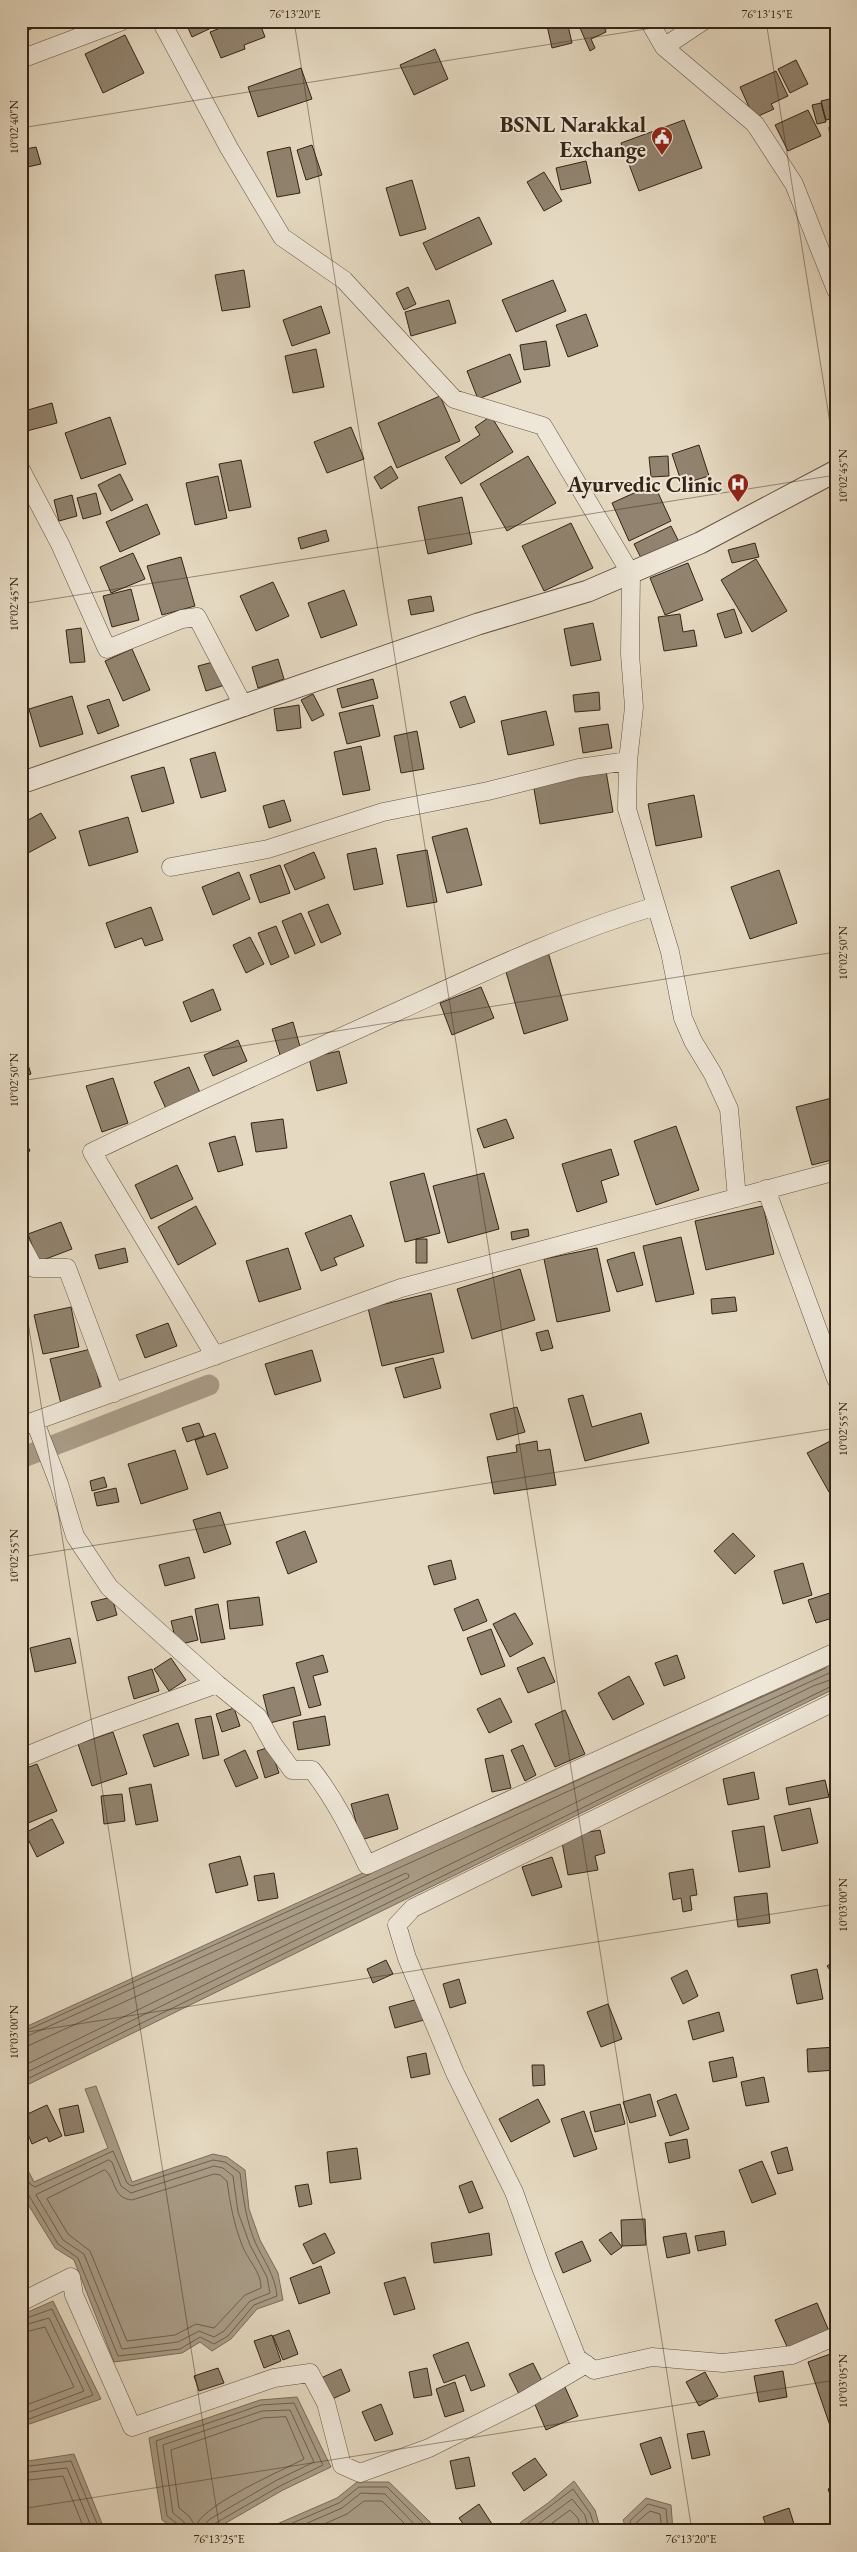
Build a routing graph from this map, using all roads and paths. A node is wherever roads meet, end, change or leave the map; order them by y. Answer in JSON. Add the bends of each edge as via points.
{"nodes":[{"id":1,"x":122,"y":21,"type":"edge"},
{"id":2,"x":161,"y":21,"type":"edge"},
{"id":3,"x":650,"y":21,"type":"edge"},
{"id":4,"x":703,"y":21,"type":"edge"},
{"id":5,"x":664,"y":47,"type":"junction"},
{"id":6,"x":21,"y":59,"type":"edge"},
{"id":7,"x":836,"y":290,"type":"edge"},
{"id":8,"x":21,"y":470,"type":"edge"},
{"id":9,"x":836,"y":471,"type":"edge"},
{"id":10,"x":631,"y":574,"type":"junction"},
{"id":11,"x":244,"y":707,"type":"junction"},
{"id":12,"x":628,"y":761,"type":"junction"},
{"id":13,"x":21,"y":783,"type":"edge"},
{"id":14,"x":171,"y":866,"type":"dead end"},
{"id":15,"x":656,"y":906,"type":"junction"},
{"id":16,"x":836,"y":1171,"type":"edge"},
{"id":17,"x":766,"y":1190,"type":"junction"},
{"id":18,"x":737,"y":1198,"type":"junction"},
{"id":19,"x":21,"y":1244,"type":"edge"},
{"id":20,"x":214,"y":1356,"type":"junction"},
{"id":21,"x":836,"y":1379,"type":"edge"},
{"id":22,"x":114,"y":1393,"type":"junction"},
{"id":23,"x":28,"y":1424,"type":"edge"},
{"id":24,"x":836,"y":1652,"type":"edge"},
{"id":25,"x":217,"y":1684,"type":"junction"},
{"id":26,"x":836,"y":1701,"type":"edge"},
{"id":27,"x":21,"y":1758,"type":"edge"},
{"id":28,"x":21,"y":2302,"type":"edge"},
{"id":29,"x":836,"y":2336,"type":"edge"},
{"id":30,"x":586,"y":2364,"type":"junction"}],
"edges":[{"from":1,"to":6,"type":"street"},
{"from":2,"to":10,"type":"street","via":[[229,148],[282,237],[344,280],[454,399],[543,426]]},
{"from":3,"to":5,"type":"street"},
{"from":4,"to":5,"type":"street"},
{"from":5,"to":7,"type":"street","via":[[754,124],[794,184]]},
{"from":8,"to":11,"type":"street","via":[[60,544],[107,650],[182,619],[197,617]]},
{"from":9,"to":10,"type":"street","via":[[700,543]]},
{"from":10,"to":11,"type":"street"},
{"from":10,"to":12,"type":"street","via":[[630,654],[634,707]]},
{"from":11,"to":13,"type":"street"},
{"from":12,"to":14,"type":"street","via":[[579,768],[384,812],[268,848]]},
{"from":12,"to":15,"type":"street","via":[[627,809]]},
{"from":15,"to":18,"type":"street","via":[[670,952],[683,1018],[729,1109]]},
{"from":15,"to":20,"type":"street","via":[[618,917],[534,950],[92,1152]]},
{"from":16,"to":17,"type":"street"},
{"from":17,"to":18,"type":"street"},
{"from":17,"to":21,"type":"street"},
{"from":18,"to":20,"type":"street","via":[[401,1288]]},
{"from":19,"to":22,"type":"street","via":[[34,1268],[67,1268]]},
{"from":20,"to":22,"type":"street"},
{"from":22,"to":23,"type":"street"},
{"from":23,"to":25,"type":"street","via":[[46,1450],[75,1536],[109,1587]]},
{"from":24,"to":25,"type":"street","via":[[367,1865],[346,1823],[312,1770],[292,1770],[258,1717]]},
{"from":25,"to":27,"type":"street"},
{"from":26,"to":30,"type":"street","via":[[413,1908],[397,1925],[407,1958],[455,2073],[514,2192],[577,2358]]},
{"from":28,"to":30,"type":"street","via":[[71,2277],[74,2295],[132,2428],[274,2378],[310,2373],[326,2403],[342,2466],[360,2472],[430,2448]]},
{"from":29,"to":30,"type":"street","via":[[792,2355],[723,2363],[652,2357],[594,2370]]}]}
